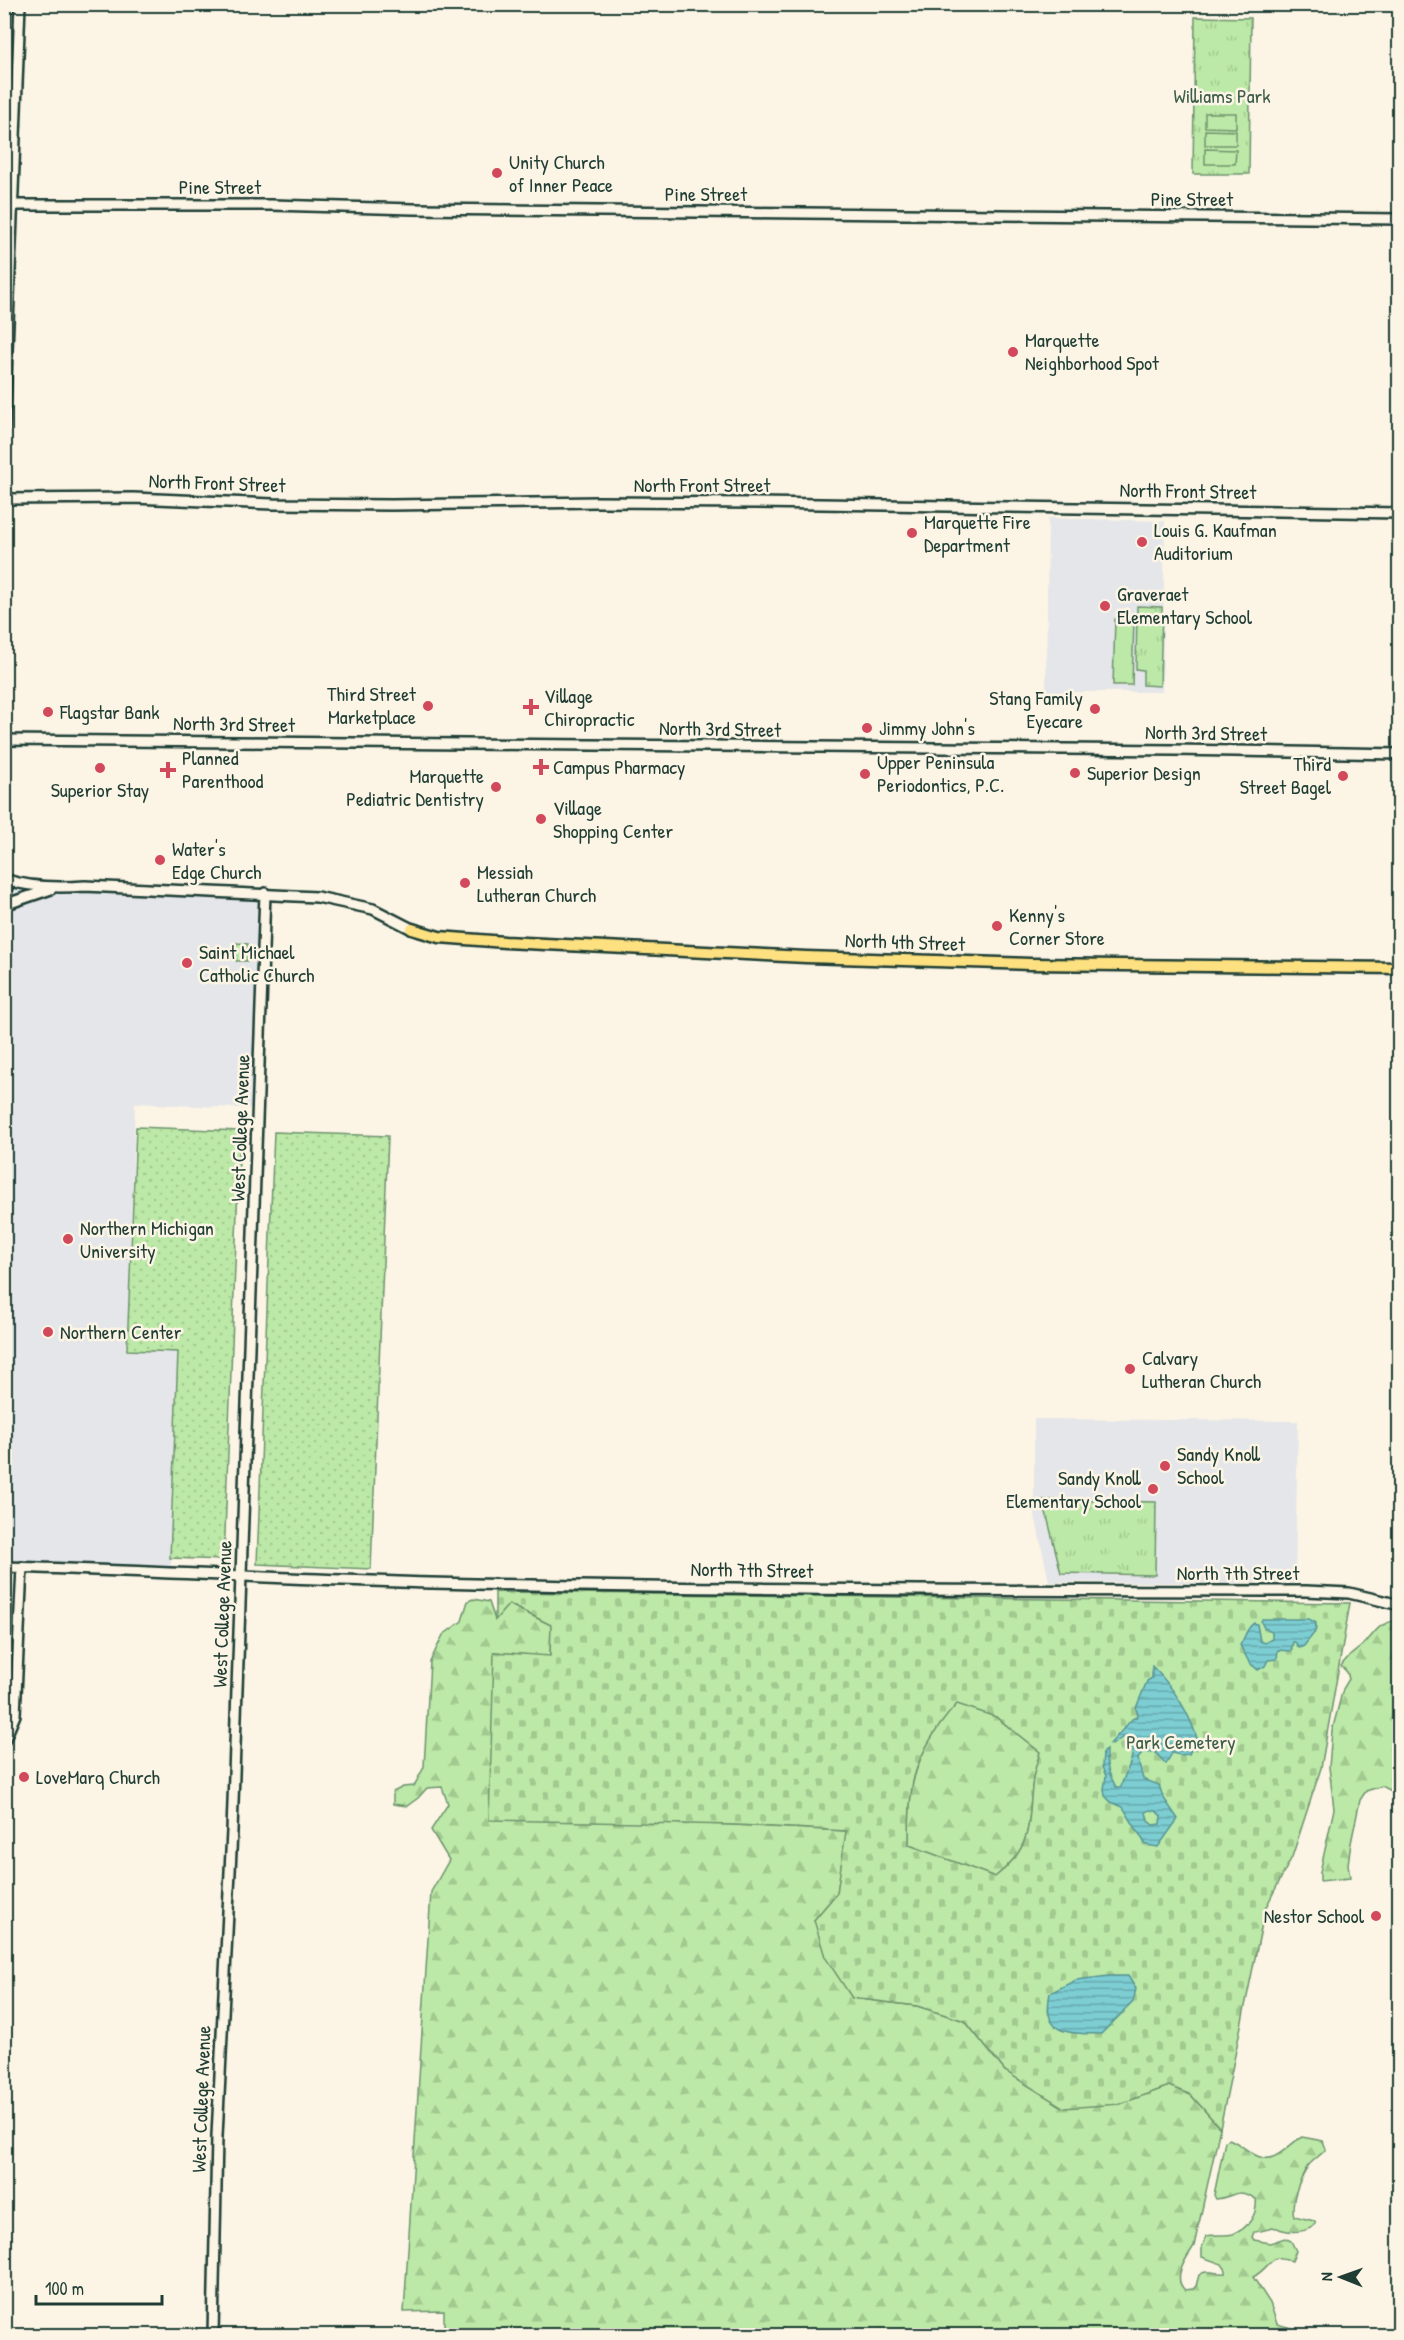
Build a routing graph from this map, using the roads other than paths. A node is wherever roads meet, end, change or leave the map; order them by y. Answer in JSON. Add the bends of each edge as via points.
{"nodes":[{"id":1,"x":20,"y":4,"type":"edge"},
{"id":2,"x":12,"y":205,"type":"junction"},
{"id":3,"x":1400,"y":219,"type":"edge"},
{"id":4,"x":4,"y":431,"type":"edge"},
{"id":5,"x":4,"y":499,"type":"edge"},
{"id":6,"x":1400,"y":513,"type":"edge"},
{"id":7,"x":4,"y":740,"type":"edge"},
{"id":8,"x":1400,"y":754,"type":"edge"},
{"id":9,"x":4,"y":880,"type":"edge"},
{"id":10,"x":53,"y":888,"type":"junction"},
{"id":11,"x":265,"y":893,"type":"junction"},
{"id":12,"x":4,"y":900,"type":"edge"},
{"id":13,"x":4,"y":905,"type":"edge"},
{"id":14,"x":412,"y":929,"type":"joint"},
{"id":15,"x":1400,"y":968,"type":"edge"},
{"id":16,"x":4,"y":1567,"type":"edge"},
{"id":17,"x":22,"y":1567,"type":"junction"},
{"id":18,"x":241,"y":1577,"type":"junction"},
{"id":19,"x":1400,"y":1605,"type":"edge"},
{"id":20,"x":4,"y":1741,"type":"edge"},
{"id":21,"x":213,"y":2336,"type":"edge"}],
"edges":[{"from":1,"to":2,"type":"street"},
{"from":2,"to":3,"type":"street","name":"Pine Street"},
{"from":2,"to":4,"type":"street"},
{"from":5,"to":6,"type":"street","name":"North Front Street","via":[[392,505],[748,503]]},
{"from":7,"to":8,"type":"street","name":"North 3rd Street"},
{"from":9,"to":10,"type":"street"},
{"from":9,"to":12,"type":"street"},
{"from":10,"to":11,"type":"street"},
{"from":10,"to":13,"type":"street"},
{"from":11,"to":14,"type":"street","via":[[342,900],[373,909]]},
{"from":11,"to":18,"type":"street","name":"West College Avenue"},
{"from":14,"to":15,"type":"main road","name":"North 4th Street","via":[[439,937],[505,942],[806,957]]},
{"from":16,"to":17,"type":"street","name":"North 7th Street"},
{"from":17,"to":18,"type":"street","name":"North 7th Street"},
{"from":17,"to":20,"type":"street","via":[[15,1715]]},
{"from":18,"to":19,"type":"street","name":"North 7th Street","via":[[477,1585],[1306,1591],[1349,1593]]},
{"from":18,"to":21,"type":"street","name":"West College Avenue","via":[[217,2136]]}]}
